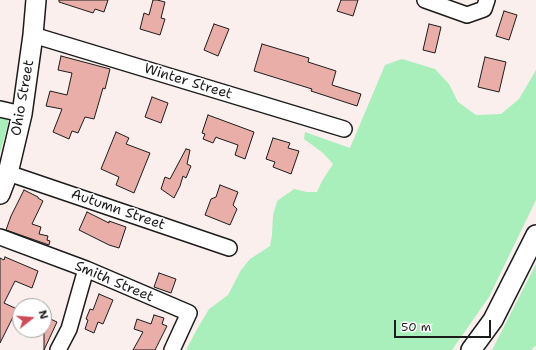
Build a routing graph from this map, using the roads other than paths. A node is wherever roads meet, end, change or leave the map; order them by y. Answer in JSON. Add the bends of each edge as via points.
{"nodes":[{"id":1,"x":36,"y":0,"type":"edge"},
{"id":2,"x":425,"y":0,"type":"edge"},
{"id":3,"x":487,"y":0,"type":"edge"},
{"id":4,"x":33,"y":35,"type":"junction"},
{"id":5,"x":0,"y":109,"type":"edge"},
{"id":6,"x":22,"y":114,"type":"junction"},
{"id":7,"x":344,"y":129,"type":"dead end"},
{"id":8,"x":8,"y":173,"type":"junction"},
{"id":9,"x":0,"y":194,"type":"edge"},
{"id":10,"x":536,"y":235,"type":"edge"},
{"id":11,"x":0,"y":237,"type":"edge"},
{"id":12,"x":229,"y":248,"type":"dead end"},
{"id":13,"x":86,"y":269,"type":"junction"},
{"id":14,"x":58,"y":350,"type":"edge"},
{"id":15,"x":172,"y":350,"type":"edge"},
{"id":16,"x":471,"y":350,"type":"edge"}],
"edges":[{"from":1,"to":4,"type":"street","name":"Ohio Street"},
{"from":2,"to":3,"type":"street","via":[[467,15],[484,8]]},
{"from":4,"to":6,"type":"street","name":"Ohio Street"},
{"from":4,"to":7,"type":"street","name":"Winter Street"},
{"from":5,"to":6,"type":"street"},
{"from":6,"to":8,"type":"street","name":"Ohio Street"},
{"from":8,"to":9,"type":"street","name":"Ohio Street"},
{"from":8,"to":12,"type":"street","name":"Autumn Street"},
{"from":10,"to":16,"type":"street","via":[[493,320]]},
{"from":11,"to":13,"type":"street","name":"Smith Street"},
{"from":13,"to":14,"type":"street","via":[[68,329]]},
{"from":13,"to":15,"type":"street","name":"Smith Street","via":[[189,313]]}]}
